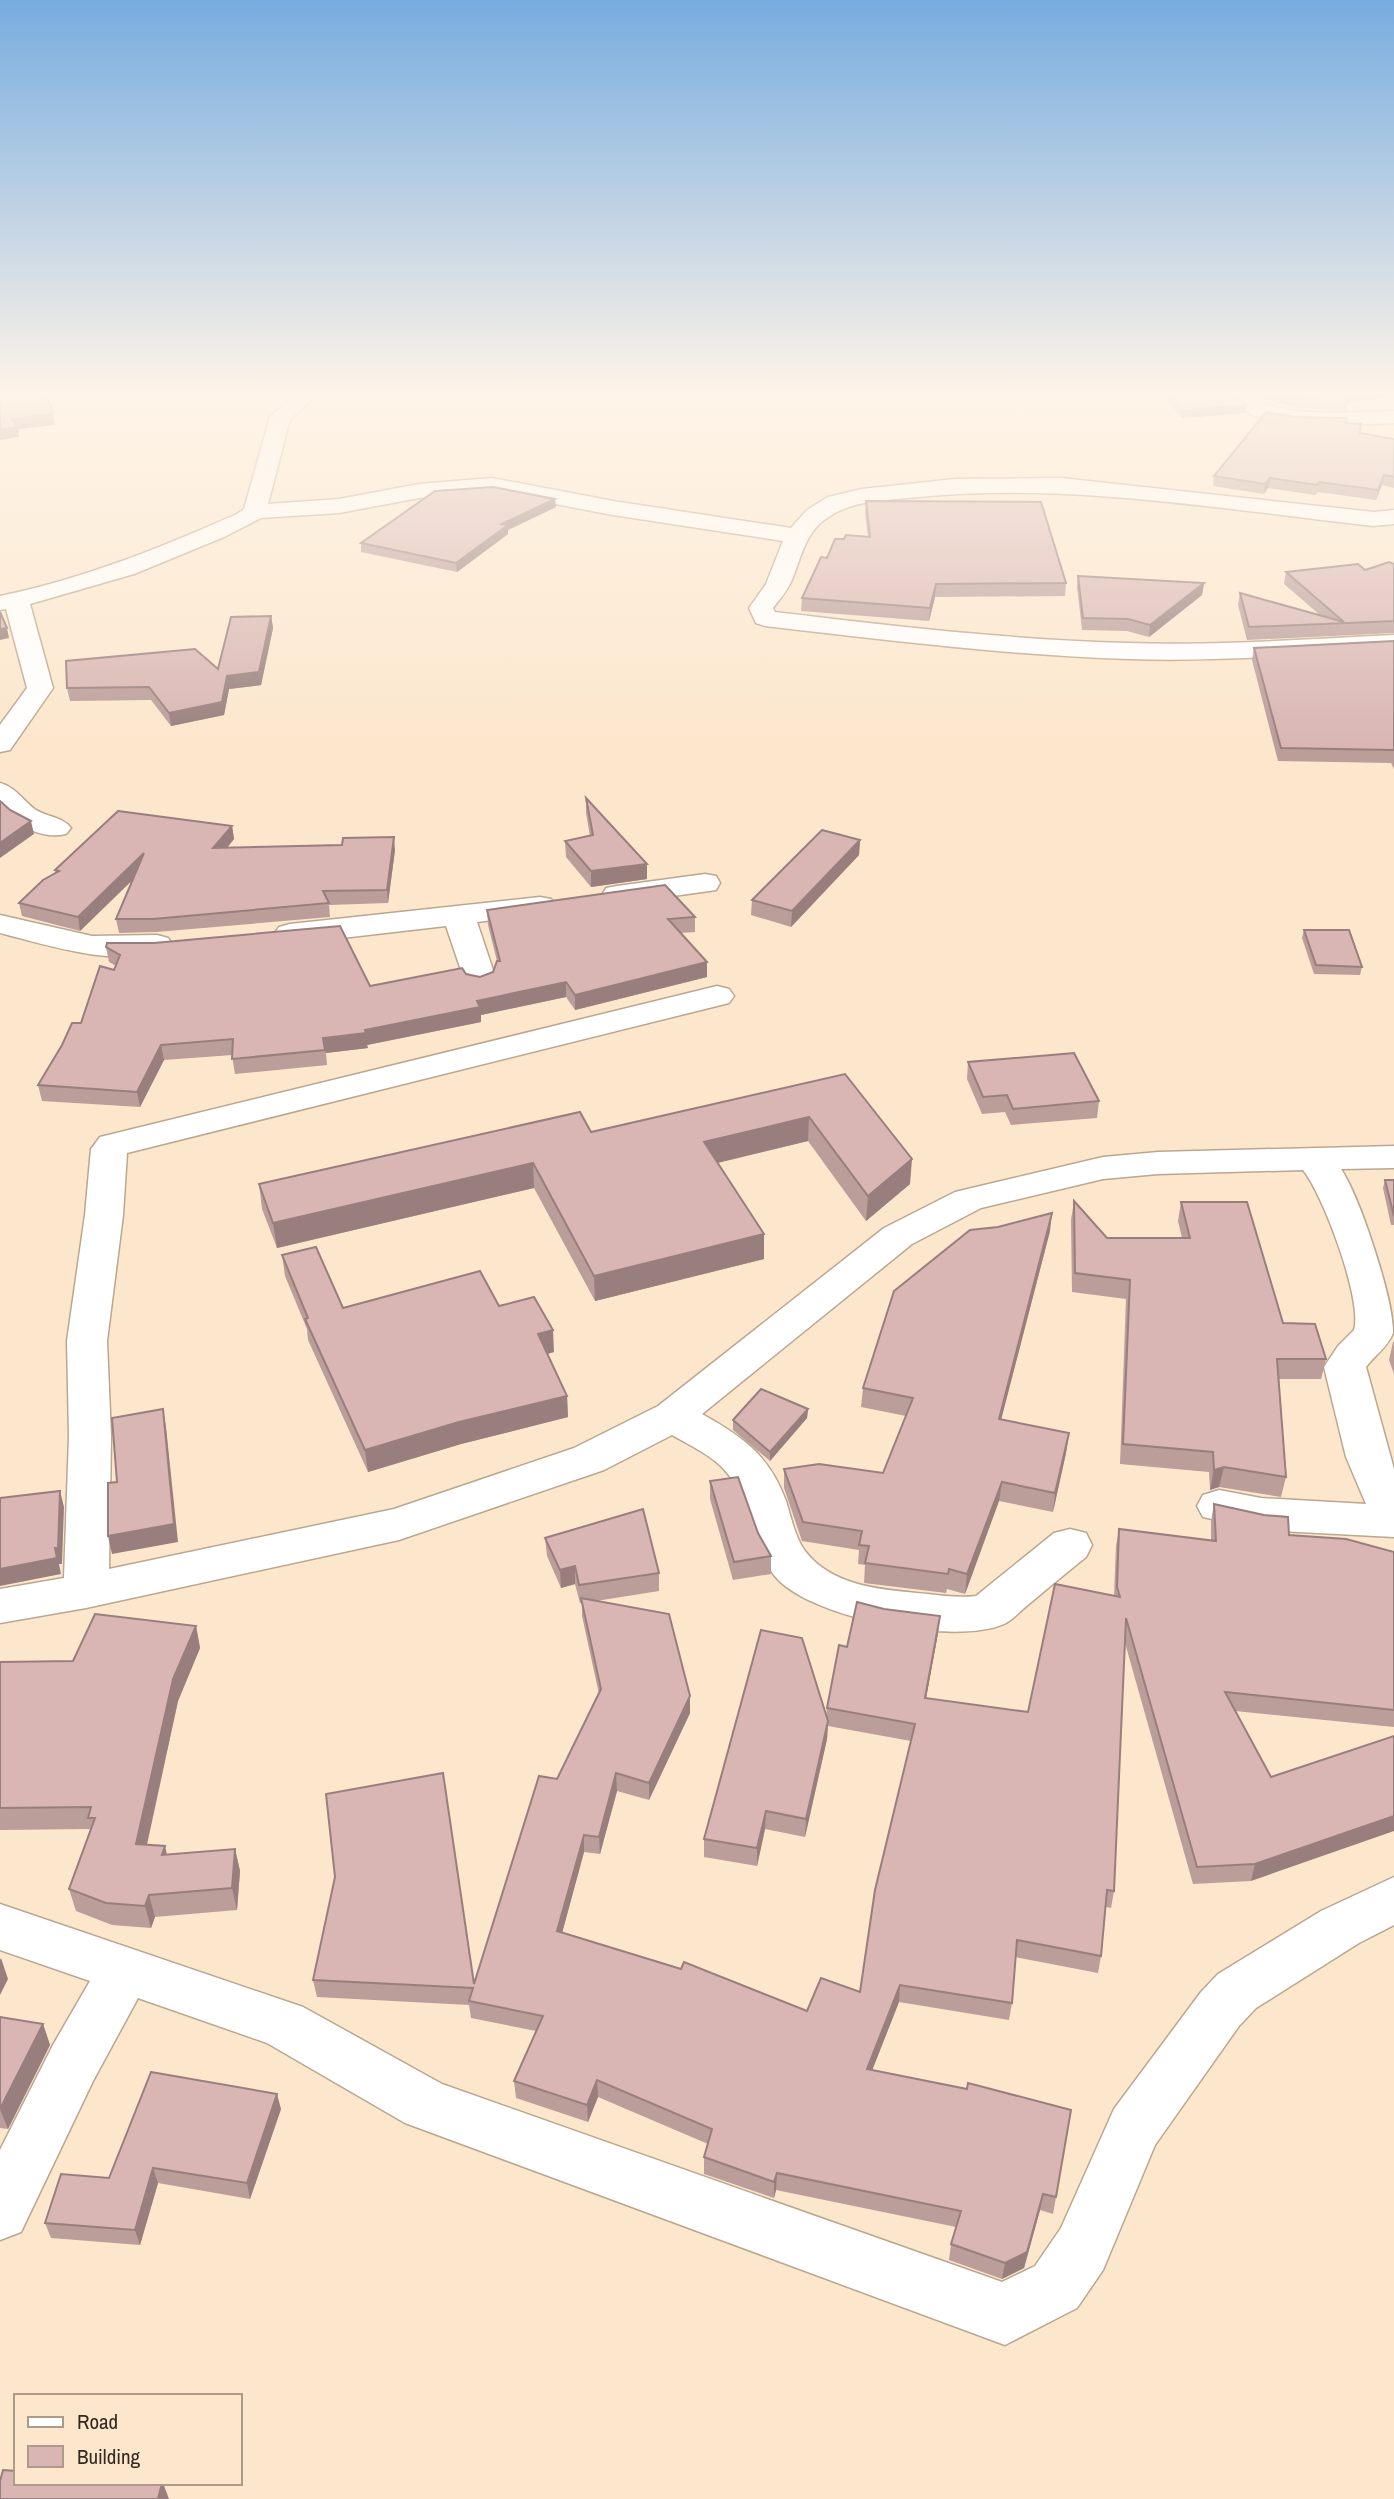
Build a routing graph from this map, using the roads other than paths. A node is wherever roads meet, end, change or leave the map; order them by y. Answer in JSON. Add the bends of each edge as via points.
{"nodes":[{"id":1,"x":256,"y":509,"type":"edge"},
{"id":2,"x":302,"y":509,"type":"edge"},
{"id":3,"x":617,"y":509,"type":"edge"},
{"id":4,"x":825,"y":509,"type":"edge"},
{"id":5,"x":1282,"y":509,"type":"edge"},
{"id":6,"x":255,"y":512,"type":"junction"},
{"id":7,"x":1394,"y":517,"type":"edge"},
{"id":8,"x":797,"y":536,"type":"junction"},
{"id":9,"x":8,"y":602,"type":"edge"},
{"id":10,"x":1394,"y":643,"type":"edge"},
{"id":11,"x":0,"y":744,"type":"edge"},
{"id":12,"x":0,"y":792,"type":"edge"},
{"id":13,"x":56,"y":828,"type":"dead end"},
{"id":14,"x":705,"y":883,"type":"dead end"},
{"id":15,"x":459,"y":917,"type":"junction"},
{"id":16,"x":0,"y":924,"type":"edge"},
{"id":17,"x":266,"y":937,"type":"edge"},
{"id":18,"x":189,"y":943,"type":"edge"},
{"id":19,"x":480,"y":979,"type":"edge"},
{"id":20,"x":717,"y":996,"type":"dead end"},
{"id":21,"x":1394,"y":1157,"type":"edge"},
{"id":22,"x":1312,"y":1158,"type":"junction"},
{"id":23,"x":673,"y":1416,"type":"junction"},
{"id":24,"x":1219,"y":1506,"type":"edge"},
{"id":25,"x":1394,"y":1519,"type":"edge"},
{"id":26,"x":1070,"y":1545,"type":"dead end"},
{"id":27,"x":86,"y":1591,"type":"junction"},
{"id":28,"x":0,"y":1606,"type":"edge"},
{"id":29,"x":1394,"y":1899,"type":"edge"},
{"id":30,"x":0,"y":1927,"type":"edge"},
{"id":31,"x":125,"y":1969,"type":"junction"},
{"id":32,"x":0,"y":2212,"type":"edge"}],
"edges":[{"from":1,"to":6,"type":"street"},
{"from":2,"to":6,"type":"street"},
{"from":3,"to":8,"type":"street"},
{"from":4,"to":8,"type":"street"},
{"from":5,"to":7,"type":"street"},
{"from":6,"to":9,"type":"street","via":[[146,561]]},
{"from":8,"to":10,"type":"street","via":[[778,584],[761,608],[765,618],[1087,648],[1225,651]]},
{"from":9,"to":11,"type":"street","via":[[40,688]]},
{"from":12,"to":13,"type":"street","via":[[22,815]]},
{"from":14,"to":15,"type":"street"},
{"from":15,"to":17,"type":"street"},
{"from":15,"to":19,"type":"street"},
{"from":16,"to":18,"type":"street","via":[[92,946]]},
{"from":20,"to":27,"type":"street","via":[[113,1145],[87,1342]]},
{"from":21,"to":22,"type":"street"},
{"from":22,"to":23,"type":"street","via":[[1103,1168],[968,1200],[898,1236]]},
{"from":22,"to":25,"type":"street","via":[[1327,1175],[1373,1298],[1376,1325],[1345,1367],[1367,1457]]},
{"from":23,"to":26,"type":"street","via":[[743,1463],[769,1509],[776,1541],[792,1567],[814,1585],[856,1601],[979,1614],[989,1611]]},
{"from":23,"to":27,"type":"street","via":[[589,1459],[399,1524]]},
{"from":24,"to":25,"type":"street","via":[[1261,1514]]},
{"from":27,"to":28,"type":"street"},
{"from":29,"to":31,"type":"street","via":[[1237,1991],[1220,2009],[1134,2128],[1082,2249],[1056,2287],[1005,2314],[425,2104],[284,2024]]},
{"from":30,"to":31,"type":"street"},
{"from":31,"to":32,"type":"street"}]}
